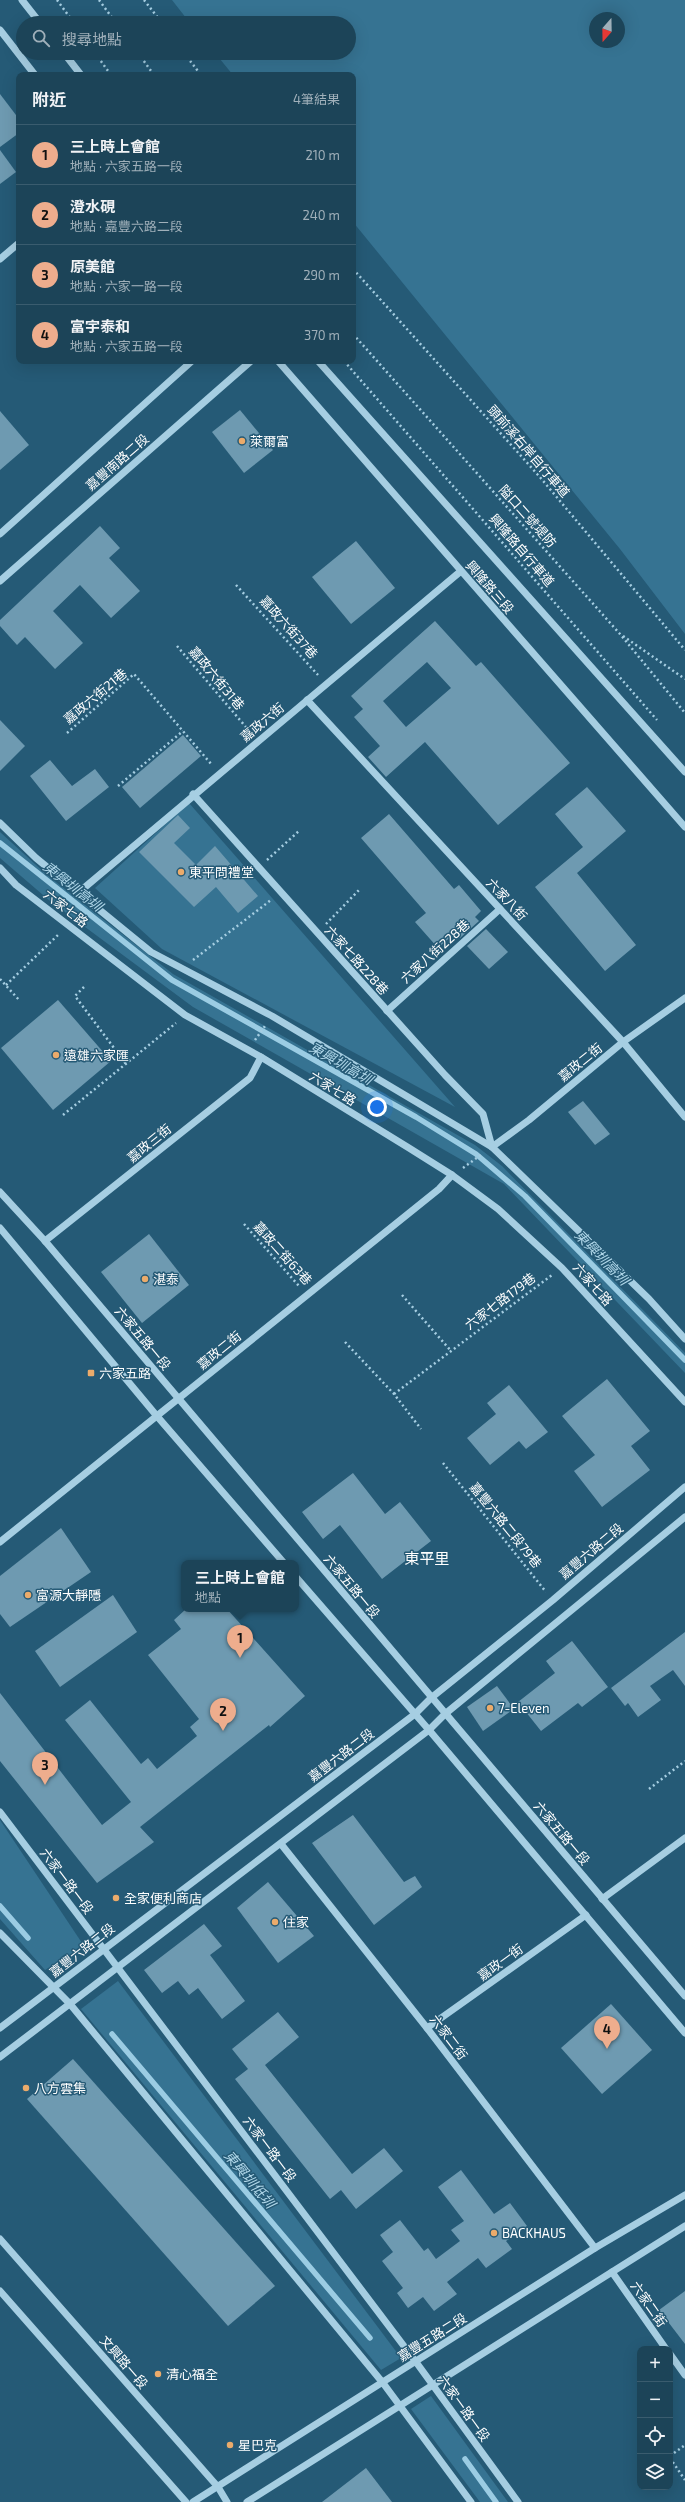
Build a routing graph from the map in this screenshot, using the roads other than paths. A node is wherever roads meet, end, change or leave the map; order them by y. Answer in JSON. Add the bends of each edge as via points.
{"nodes":[{"id":1,"x":22,"y":0,"type":"edge"},
{"id":2,"x":35,"y":16,"type":"edge"},
{"id":3,"x":0,"y":30,"type":"edge"},
{"id":4,"x":16,"y":51,"type":"edge"},
{"id":5,"x":23,"y":60,"type":"edge"},
{"id":6,"x":69,"y":60,"type":"edge"},
{"id":7,"x":33,"y":72,"type":"edge"},
{"id":8,"x":79,"y":72,"type":"edge"},
{"id":9,"x":16,"y":246,"type":"edge"},
{"id":10,"x":0,"y":259,"type":"edge"},
{"id":11,"x":189,"y":364,"type":"edge"},
{"id":12,"x":248,"y":364,"type":"edge"},
{"id":13,"x":281,"y":364,"type":"edge"},
{"id":14,"x":321,"y":364,"type":"edge"},
{"id":15,"x":0,"y":534,"type":"edge"},
{"id":16,"x":461,"y":571,"type":"junction"},
{"id":17,"x":0,"y":581,"type":"edge"},
{"id":18,"x":307,"y":700,"type":"junction"},
{"id":19,"x":685,"y":772,"type":"edge"},
{"id":20,"x":193,"y":794,"type":"junction"},
{"id":21,"x":0,"y":823,"type":"edge"},
{"id":22,"x":685,"y":827,"type":"edge"},
{"id":23,"x":0,"y":868,"type":"edge"},
{"id":24,"x":78,"y":893,"type":"junction"},
{"id":25,"x":500,"y":908,"type":"junction"},
{"id":26,"x":685,"y":998,"type":"edge"},
{"id":27,"x":387,"y":1011,"type":"junction"},
{"id":28,"x":623,"y":1042,"type":"junction"},
{"id":29,"x":261,"y":1057,"type":"junction"},
{"id":30,"x":685,"y":1117,"type":"edge"},
{"id":31,"x":492,"y":1147,"type":"junction"},
{"id":32,"x":452,"y":1175,"type":"junction"},
{"id":33,"x":0,"y":1192,"type":"edge"},
{"id":34,"x":0,"y":1228,"type":"edge"},
{"id":35,"x":45,"y":1241,"type":"junction"},
{"id":36,"x":685,"y":1339,"type":"edge"},
{"id":37,"x":179,"y":1398,"type":"junction"},
{"id":38,"x":685,"y":1402,"type":"edge"},
{"id":39,"x":156,"y":1415,"type":"junction"},
{"id":40,"x":685,"y":1487,"type":"edge"},
{"id":41,"x":685,"y":1517,"type":"edge"},
{"id":42,"x":1,"y":1538,"type":"edge"},
{"id":43,"x":281,"y":1560,"type":"edge"},
{"id":44,"x":299,"y":1580,"type":"edge"},
{"id":45,"x":431,"y":1698,"type":"junction"},
{"id":46,"x":415,"y":1714,"type":"junction"},
{"id":47,"x":445,"y":1714,"type":"junction"},
{"id":48,"x":429,"y":1730,"type":"junction"},
{"id":49,"x":0,"y":1812,"type":"edge"},
{"id":50,"x":685,"y":1838,"type":"edge"},
{"id":51,"x":281,"y":1844,"type":"junction"},
{"id":52,"x":602,"y":1899,"type":"junction"},
{"id":53,"x":586,"y":1915,"type":"junction"},
{"id":54,"x":0,"y":1933,"type":"edge"},
{"id":55,"x":103,"y":1949,"type":"junction"},
{"id":56,"x":116,"y":1966,"type":"junction"},
{"id":57,"x":54,"y":1988,"type":"junction"},
{"id":58,"x":685,"y":1996,"type":"edge"},
{"id":59,"x":70,"y":2004,"type":"junction"},
{"id":60,"x":0,"y":2028,"type":"edge"},
{"id":61,"x":427,"y":2028,"type":"junction"},
{"id":62,"x":685,"y":2032,"type":"edge"},
{"id":63,"x":0,"y":2056,"type":"edge"},
{"id":64,"x":685,"y":2195,"type":"edge"},
{"id":65,"x":685,"y":2226,"type":"edge"},
{"id":66,"x":0,"y":2239,"type":"edge"},
{"id":67,"x":595,"y":2248,"type":"junction"},
{"id":68,"x":612,"y":2272,"type":"junction"},
{"id":69,"x":0,"y":2291,"type":"edge"},
{"id":70,"x":664,"y":2346,"type":"edge"},
{"id":71,"x":673,"y":2358,"type":"edge"},
{"id":72,"x":416,"y":2362,"type":"junction"},
{"id":73,"x":685,"y":2375,"type":"edge"},
{"id":74,"x":382,"y":2383,"type":"junction"},
{"id":75,"x":433,"y":2386,"type":"junction"},
{"id":76,"x":400,"y":2407,"type":"junction"},
{"id":77,"x":218,"y":2486,"type":"junction"},
{"id":78,"x":186,"y":2502,"type":"edge"},
{"id":79,"x":193,"y":2502,"type":"edge"},
{"id":80,"x":227,"y":2502,"type":"edge"},
{"id":81,"x":247,"y":2502,"type":"edge"},
{"id":82,"x":470,"y":2502,"type":"edge"},
{"id":83,"x":518,"y":2502,"type":"edge"}],
"edges":[{"from":1,"to":2,"type":"street"},
{"from":3,"to":4,"type":"street"},
{"from":5,"to":7,"type":"street"},
{"from":6,"to":8,"type":"street"},
{"from":9,"to":10,"type":"street"},
{"from":11,"to":15,"type":"street","name":"嘉豐南路二段"},
{"from":12,"to":17,"type":"street","name":"嘉豐南路二段"},
{"from":13,"to":16,"type":"street","name":"興隆路三段"},
{"from":14,"to":19,"type":"street","name":"興隆路三段"},
{"from":16,"to":18,"type":"street","name":"嘉政六街"},
{"from":16,"to":22,"type":"street","name":"興隆路三段"},
{"from":18,"to":20,"type":"street","name":"嘉政六街"},
{"from":18,"to":25,"type":"street","name":"六家八街"},
{"from":20,"to":24,"type":"street","name":"嘉政六街"},
{"from":20,"to":27,"type":"street","name":"六家七路228巷"},
{"from":21,"to":24,"type":"street","name":"六家七路","via":[[36,858]]},
{"from":23,"to":29,"type":"street","name":"六家七路","via":[[16,884],[185,1015]]},
{"from":24,"to":31,"type":"street","name":"六家七路","via":[[151,952],[272,1016]]},
{"from":25,"to":27,"type":"street","name":"六家八街228巷"},
{"from":25,"to":28,"type":"street","name":"六家八街"},
{"from":26,"to":28,"type":"street","name":"嘉政二街"},
{"from":27,"to":31,"type":"street","name":"六家七路228巷","via":[[483,1114]]},
{"from":28,"to":30,"type":"street","name":"六家八街"},
{"from":28,"to":31,"type":"street","name":"嘉政二街","via":[[529,1120]]},
{"from":29,"to":32,"type":"street","name":"六家七路"},
{"from":29,"to":35,"type":"street","name":"嘉政三街","via":[[250,1078]]},
{"from":31,"to":36,"type":"street","name":"六家七路","via":[[649,1299]]},
{"from":32,"to":37,"type":"street","name":"嘉政二街","via":[[439,1189]]},
{"from":32,"to":38,"type":"street","name":"六家七路","via":[[498,1209],[562,1268]]},
{"from":33,"to":35,"type":"street","name":"六家五路一段"},
{"from":34,"to":39,"type":"street"},
{"from":35,"to":37,"type":"street","name":"六家五路一段"},
{"from":37,"to":39,"type":"street","name":"嘉政二街"},
{"from":37,"to":45,"type":"street","name":"六家五路一段"},
{"from":39,"to":42,"type":"street","name":"嘉政二街"},
{"from":39,"to":43,"type":"street"},
{"from":40,"to":45,"type":"street","name":"嘉豐六路二段","via":[[553,1600]]},
{"from":41,"to":47,"type":"street"},
{"from":44,"to":46,"type":"street"},
{"from":45,"to":46,"type":"street","name":"嘉豐六路二段"},
{"from":45,"to":47,"type":"street","name":"六家五路一段"},
{"from":46,"to":48,"type":"street"},
{"from":46,"to":55,"type":"street","name":"嘉豐六路二段"},
{"from":47,"to":48,"type":"street"},
{"from":47,"to":52,"type":"street","name":"六家五路一段"},
{"from":48,"to":51,"type":"street"},
{"from":48,"to":53,"type":"street"},
{"from":49,"to":55,"type":"street","name":"六家一路一段"},
{"from":50,"to":52,"type":"street"},
{"from":51,"to":56,"type":"street"},
{"from":51,"to":61,"type":"street","name":"六家二街"},
{"from":52,"to":58,"type":"street","name":"六家五路一段"},
{"from":53,"to":61,"type":"street","name":"嘉政一街"},
{"from":53,"to":62,"type":"street"},
{"from":54,"to":57,"type":"street"},
{"from":55,"to":56,"type":"street","name":"六家一路一段"},
{"from":55,"to":57,"type":"street","name":"嘉豐六路二段"},
{"from":56,"to":59,"type":"street"},
{"from":56,"to":72,"type":"street","name":"六家一路一段"},
{"from":57,"to":59,"type":"street"},
{"from":57,"to":60,"type":"street","name":"嘉豐六路二段"},
{"from":59,"to":63,"type":"street"},
{"from":59,"to":74,"type":"street"},
{"from":61,"to":67,"type":"street","name":"六家二街"},
{"from":64,"to":67,"type":"street","name":"嘉豐五路二段"},
{"from":65,"to":68,"type":"street"},
{"from":66,"to":77,"type":"street","name":"文興路一段"},
{"from":67,"to":72,"type":"street","name":"嘉豐五路二段"},
{"from":68,"to":70,"type":"street","name":"六家二街"},
{"from":68,"to":75,"type":"street"},
{"from":69,"to":78,"type":"street"},
{"from":71,"to":73,"type":"street"},
{"from":72,"to":74,"type":"street","name":"嘉豐五路二段"},
{"from":72,"to":75,"type":"street","name":"六家一路一段"},
{"from":74,"to":76,"type":"street"},
{"from":74,"to":77,"type":"street","name":"嘉豐五路二段"},
{"from":75,"to":76,"type":"street"},
{"from":75,"to":83,"type":"street","name":"六家一路一段"},
{"from":76,"to":81,"type":"street"},
{"from":76,"to":82,"type":"street"},
{"from":77,"to":79,"type":"street","name":"嘉豐五路二段"},
{"from":77,"to":80,"type":"street","name":"文興路一段"}]}
